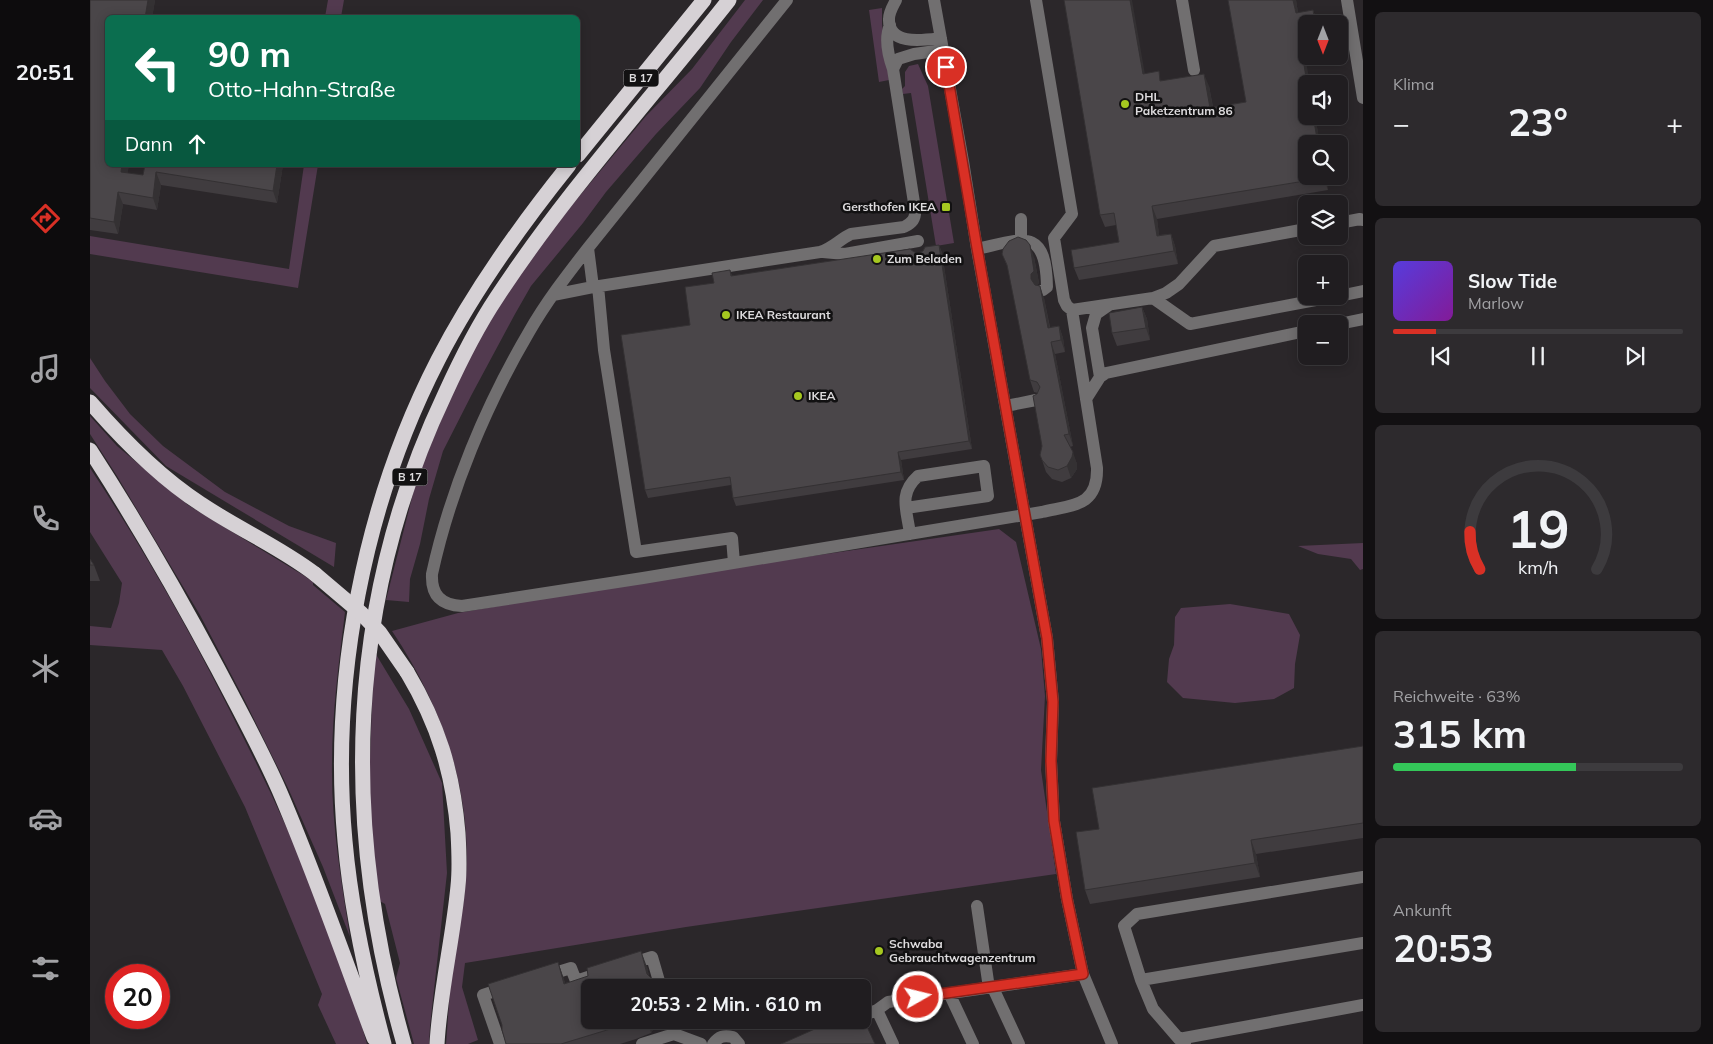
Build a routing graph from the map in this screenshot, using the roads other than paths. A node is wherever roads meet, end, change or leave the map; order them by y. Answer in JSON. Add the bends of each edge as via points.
{"nodes":[{"id":1,"x":704,"y":0,"type":"edge"},
{"id":2,"x":729,"y":0,"type":"edge"},
{"id":3,"x":787,"y":0,"type":"edge"},
{"id":4,"x":896,"y":0,"type":"edge"},
{"id":5,"x":934,"y":0,"type":"edge"},
{"id":6,"x":1036,"y":0,"type":"edge"},
{"id":7,"x":1182,"y":0,"type":"edge"},
{"id":8,"x":1347,"y":0,"type":"edge"},
{"id":9,"x":890,"y":26,"type":"junction"},
{"id":10,"x":942,"y":44,"type":"junction"},
{"id":11,"x":893,"y":69,"type":"junction"},
{"id":12,"x":1194,"y":70,"type":"dead end"},
{"id":13,"x":1363,"y":98,"type":"edge"},
{"id":14,"x":580,"y":152,"type":"edge"},
{"id":15,"x":567,"y":167,"type":"edge"},
{"id":16,"x":1362,"y":217,"type":"edge"},
{"id":17,"x":1021,"y":219,"type":"dead end"},
{"id":18,"x":914,"y":221,"type":"junction"},
{"id":19,"x":1348,"y":221,"type":"edge"},
{"id":20,"x":1298,"y":230,"type":"edge"},
{"id":21,"x":1021,"y":240,"type":"junction"},
{"id":22,"x":588,"y":248,"type":"junction"},
{"id":23,"x":977,"y":248,"type":"junction"},
{"id":24,"x":820,"y":252,"type":"junction"},
{"id":25,"x":596,"y":286,"type":"junction"},
{"id":26,"x":1043,"y":290,"type":"edge"},
{"id":27,"x":1363,"y":292,"type":"edge"},
{"id":28,"x":1348,"y":294,"type":"edge"},
{"id":29,"x":553,"y":295,"type":"junction"},
{"id":30,"x":1153,"y":298,"type":"junction"},
{"id":31,"x":1110,"y":304,"type":"junction"},
{"id":32,"x":1298,"y":304,"type":"edge"},
{"id":33,"x":1072,"y":310,"type":"junction"},
{"id":34,"x":1363,"y":319,"type":"edge"},
{"id":35,"x":1348,"y":322,"type":"edge"},
{"id":36,"x":1298,"y":333,"type":"edge"},
{"id":37,"x":1100,"y":378,"type":"junction"},
{"id":38,"x":1086,"y":399,"type":"junction"},
{"id":39,"x":1036,"y":400,"type":"edge"},
{"id":40,"x":90,"y":402,"type":"edge"},
{"id":41,"x":1006,"y":406,"type":"junction"},
{"id":42,"x":90,"y":450,"type":"edge"},
{"id":43,"x":906,"y":508,"type":"junction"},
{"id":44,"x":1026,"y":515,"type":"junction"},
{"id":45,"x":910,"y":534,"type":"junction"},
{"id":46,"x":734,"y":563,"type":"junction"},
{"id":47,"x":1363,"y":877,"type":"edge"},
{"id":48,"x":977,"y":906,"type":"dead end"},
{"id":49,"x":1363,"y":943,"type":"edge"},
{"id":50,"x":1083,"y":974,"type":"junction"},
{"id":51,"x":536,"y":978,"type":"edge"},
{"id":52,"x":581,"y":979,"type":"edge"},
{"id":53,"x":582,"y":979,"type":"edge"},
{"id":54,"x":658,"y":979,"type":"edge"},
{"id":55,"x":1141,"y":980,"type":"junction"},
{"id":56,"x":519,"y":984,"type":"edge"},
{"id":57,"x":991,"y":988,"type":"junction"},
{"id":58,"x":949,"y":993,"type":"junction"},
{"id":59,"x":1363,"y":1005,"type":"edge"},
{"id":60,"x":877,"y":1010,"type":"junction"},
{"id":61,"x":871,"y":1012,"type":"edge"},
{"id":62,"x":673,"y":1029,"type":"edge"},
{"id":63,"x":674,"y":1034,"type":"junction"},
{"id":64,"x":1182,"y":1041,"type":"edge"},
{"id":65,"x":376,"y":1044,"type":"edge"},
{"id":66,"x":384,"y":1044,"type":"edge"},
{"id":67,"x":404,"y":1044,"type":"edge"},
{"id":68,"x":437,"y":1044,"type":"edge"},
{"id":69,"x":500,"y":1044,"type":"edge"},
{"id":70,"x":642,"y":1044,"type":"edge"},
{"id":71,"x":701,"y":1044,"type":"edge"},
{"id":72,"x":713,"y":1044,"type":"edge"},
{"id":73,"x":739,"y":1044,"type":"edge"},
{"id":74,"x":893,"y":1044,"type":"edge"},
{"id":75,"x":973,"y":1044,"type":"edge"},
{"id":76,"x":1019,"y":1044,"type":"edge"},
{"id":77,"x":1112,"y":1044,"type":"edge"}],
"edges":[{"from":1,"to":14,"type":"highway","number":"B 17"},
{"from":2,"to":67,"type":"highway","number":"B 17","via":[[554,215],[495,299],[434,415],[407,487],[378,594],[364,692],[361,765],[369,883]]},
{"from":3,"to":22,"type":"street"},
{"from":4,"to":9,"type":"street","via":[[890,11]]},
{"from":5,"to":10,"type":"street"},
{"from":6,"to":33,"type":"street","via":[[1072,214],[1054,238],[1064,300]]},
{"from":7,"to":12,"type":"street"},
{"from":8,"to":13,"type":"street"},
{"from":9,"to":10,"type":"street","via":[[904,39]]},
{"from":9,"to":11,"type":"street","via":[[886,34]]},
{"from":10,"to":11,"type":"street","via":[[898,59]]},
{"from":10,"to":23,"type":"street"},
{"from":11,"to":18,"type":"street","via":[[916,215]]},
{"from":15,"to":66,"type":"highway","number":"B 17","via":[[506,248],[437,362],[391,473],[359,590],[350,642],[342,732],[344,839],[358,934]]},
{"from":16,"to":19,"type":"street"},
{"from":17,"to":21,"type":"street"},
{"from":18,"to":24,"type":"street","via":[[904,227],[851,234]]},
{"from":18,"to":24,"type":"street","via":[[919,247],[844,254]]},
{"from":20,"to":30,"type":"street","via":[[1214,246],[1179,284]]},
{"from":21,"to":23,"type":"street"},
{"from":21,"to":26,"type":"street","via":[[1034,242],[1040,248],[1047,282]]},
{"from":22,"to":25,"type":"street"},
{"from":22,"to":29,"type":"street"},
{"from":23,"to":41,"type":"street"},
{"from":24,"to":25,"type":"street"},
{"from":25,"to":29,"type":"street"},
{"from":25,"to":46,"type":"street","via":[[636,552],[732,538]]},
{"from":27,"to":28,"type":"street"},
{"from":29,"to":46,"type":"street","via":[[495,396],[467,460],[436,554],[432,584],[436,595],[451,606],[462,606]]},
{"from":30,"to":31,"type":"street"},
{"from":30,"to":32,"type":"street","via":[[1190,324]]},
{"from":31,"to":33,"type":"street"},
{"from":31,"to":37,"type":"street","via":[[1096,314],[1092,328]]},
{"from":33,"to":38,"type":"street"},
{"from":34,"to":35,"type":"street"},
{"from":36,"to":37,"type":"street","via":[[1106,373]]},
{"from":37,"to":38,"type":"street"},
{"from":38,"to":44,"type":"street","via":[[1098,481],[1092,495],[1080,503]]},
{"from":39,"to":41,"type":"street"},
{"from":40,"to":68,"type":"highway","bridge":true,"via":[[118,434],[200,504],[315,574],[360,613],[380,633],[419,693],[440,739],[452,784],[459,859]]},
{"from":41,"to":44,"type":"street"},
{"from":42,"to":65,"type":"highway","via":[[184,606],[279,790]]},
{"from":43,"to":43,"type":"street","via":[[905,494],[918,476],[984,466],[988,496]]},
{"from":43,"to":45,"type":"street"},
{"from":44,"to":45,"type":"street"},
{"from":44,"to":50,"type":"street","via":[[1051,673],[1054,821]]},
{"from":45,"to":46,"type":"street"},
{"from":47,"to":55,"type":"street","via":[[1137,914],[1124,926]]},
{"from":48,"to":57,"type":"street"},
{"from":49,"to":55,"type":"street"},
{"from":50,"to":57,"type":"street"},
{"from":50,"to":77,"type":"street"},
{"from":51,"to":52,"type":"street","via":[[572,968],[576,981]]},
{"from":53,"to":54,"type":"street","via":[[652,957]]},
{"from":55,"to":64,"type":"street","via":[[1153,1009]]},
{"from":56,"to":69,"type":"street","via":[[483,995]]},
{"from":57,"to":58,"type":"street"},
{"from":57,"to":76,"type":"street"},
{"from":58,"to":60,"type":"street","via":[[888,1002]]},
{"from":58,"to":75,"type":"street"},
{"from":59,"to":64,"type":"street"},
{"from":60,"to":61,"type":"street"},
{"from":60,"to":74,"type":"street"},
{"from":62,"to":63,"type":"street"},
{"from":63,"to":70,"type":"street"},
{"from":63,"to":71,"type":"street"},
{"from":72,"to":73,"type":"street","via":[[717,1039],[728,1036]]}]}
